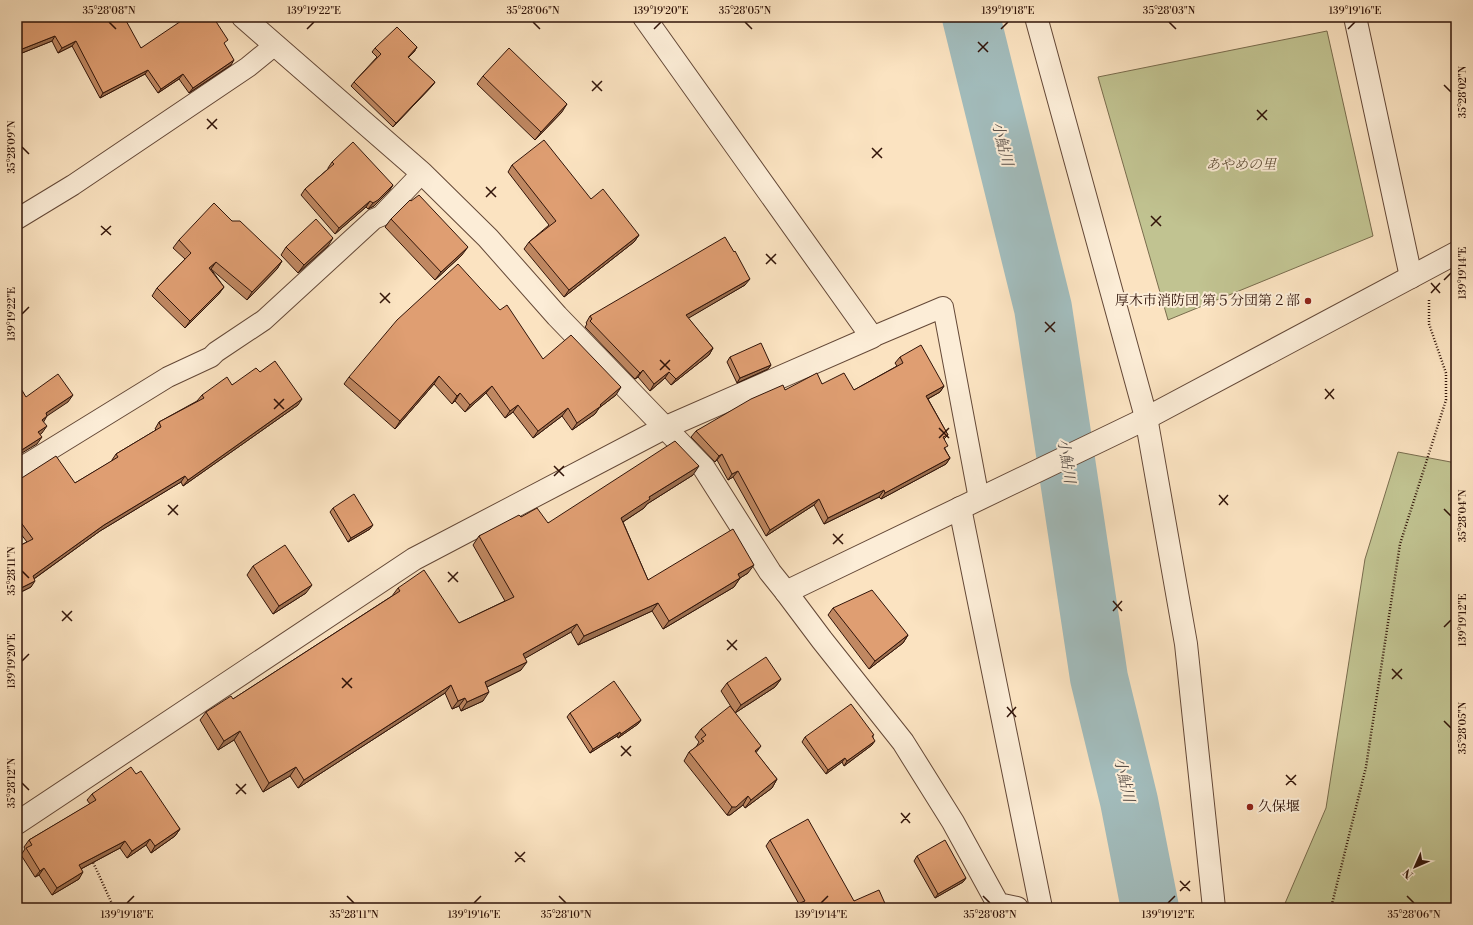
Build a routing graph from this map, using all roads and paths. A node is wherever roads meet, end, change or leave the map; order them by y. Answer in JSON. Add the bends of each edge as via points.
{"nodes":[{"id":1,"x":243,"y":17,"type":"edge"},
{"id":2,"x":644,"y":17,"type":"edge"},
{"id":3,"x":1036,"y":17,"type":"edge"},
{"id":4,"x":1355,"y":17,"type":"edge"},
{"id":5,"x":275,"y":45,"type":"junction"},
{"id":6,"x":422,"y":173,"type":"junction"},
{"id":7,"x":17,"y":219,"type":"edge"},
{"id":8,"x":1456,"y":253,"type":"edge"},
{"id":9,"x":1411,"y":277,"type":"junction"},
{"id":10,"x":872,"y":337,"type":"junction"},
{"id":11,"x":1142,"y":419,"type":"junction"},
{"id":12,"x":664,"y":428,"type":"junction"},
{"id":13,"x":17,"y":470,"type":"edge"},
{"id":14,"x":975,"y":500,"type":"junction"},
{"id":15,"x":786,"y":592,"type":"junction"},
{"id":16,"x":17,"y":822,"type":"edge"},
{"id":17,"x":89,"y":854,"type":"edge"},
{"id":18,"x":114,"y":908,"type":"edge"},
{"id":19,"x":1017,"y":908,"type":"edge"},
{"id":20,"x":1041,"y":908,"type":"edge"},
{"id":21,"x":1214,"y":908,"type":"edge"},
{"id":22,"x":1331,"y":908,"type":"edge"}],
"edges":[{"from":1,"to":5,"type":"street"},
{"from":2,"to":10,"type":"street"},
{"from":3,"to":11,"type":"street"},
{"from":4,"to":9,"type":"street"},
{"from":5,"to":6,"type":"street"},
{"from":5,"to":7,"type":"lane","via":[[229,80],[73,185]]},
{"from":6,"to":12,"type":"street","via":[[488,238],[557,316]]},
{"from":6,"to":13,"type":"lane","via":[[381,216],[374,219],[264,320],[211,357],[168,377]]},
{"from":8,"to":9,"type":"street"},
{"from":9,"to":11,"type":"street"},
{"from":9,"to":22,"type":"path","via":[[1429,300],[1429,324],[1446,373],[1446,400],[1400,544],[1366,767]]},
{"from":10,"to":12,"type":"street"},
{"from":10,"to":14,"type":"lane","via":[[943,307]]},
{"from":11,"to":14,"type":"street"},
{"from":11,"to":21,"type":"street","via":[[1186,644]]},
{"from":12,"to":15,"type":"street","via":[[704,468],[770,572]]},
{"from":12,"to":16,"type":"street","via":[[414,559]]},
{"from":14,"to":15,"type":"street"},
{"from":14,"to":20,"type":"street"},
{"from":15,"to":19,"type":"street","via":[[903,742],[953,822],[998,904]]},
{"from":17,"to":18,"type":"path"}]}
